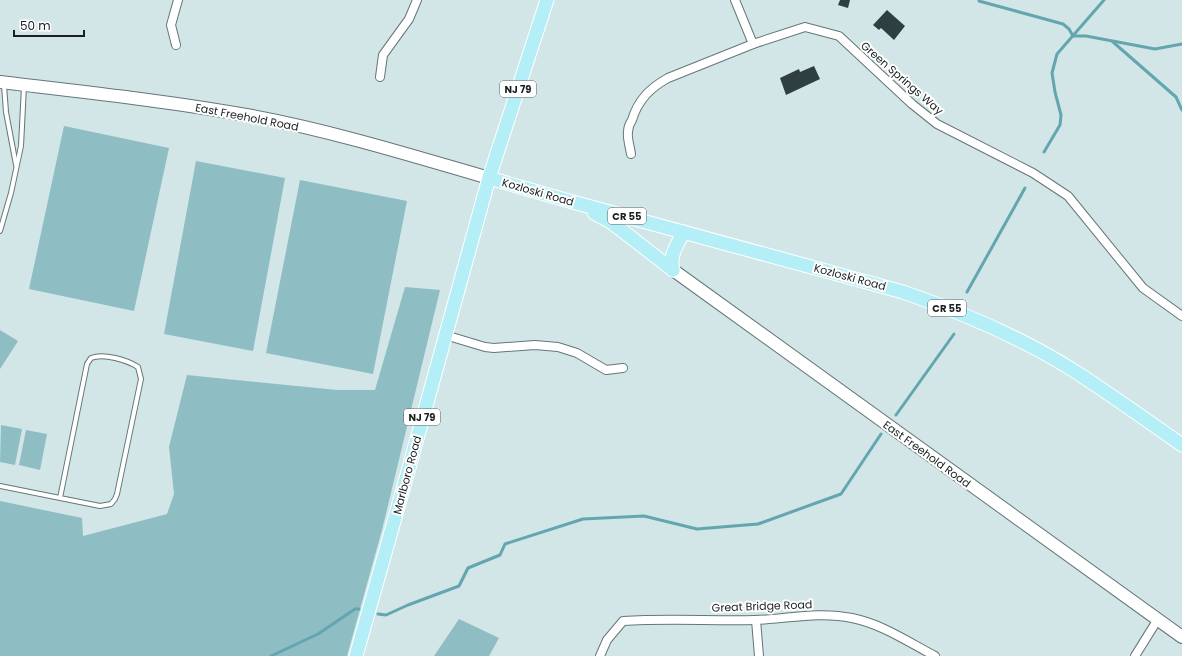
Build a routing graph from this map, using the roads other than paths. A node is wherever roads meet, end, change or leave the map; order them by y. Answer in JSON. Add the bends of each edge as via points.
{"nodes":[{"id":1,"x":178,"y":0,"type":"edge"},
{"id":2,"x":417,"y":0,"type":"edge"},
{"id":3,"x":547,"y":0,"type":"edge"},
{"id":4,"x":735,"y":0,"type":"edge"},
{"id":5,"x":753,"y":44,"type":"junction"},
{"id":6,"x":176,"y":45,"type":"dead end"},
{"id":7,"x":380,"y":77,"type":"dead end"},
{"id":8,"x":2,"y":82,"type":"edge"},
{"id":9,"x":24,"y":84,"type":"junction"},
{"id":10,"x":631,"y":154,"type":"dead end"},
{"id":11,"x":17,"y":167,"type":"junction"},
{"id":12,"x":489,"y":178,"type":"junction"},
{"id":13,"x":569,"y":201,"type":"junction"},
{"id":14,"x":0,"y":231,"type":"edge"},
{"id":15,"x":684,"y":232,"type":"junction"},
{"id":16,"x":673,"y":270,"type":"junction"},
{"id":17,"x":1182,"y":316,"type":"edge"},
{"id":18,"x":445,"y":334,"type":"junction"},
{"id":19,"x":623,"y":368,"type":"dead end"},
{"id":20,"x":1182,"y":445,"type":"edge"},
{"id":21,"x":0,"y":486,"type":"edge"},
{"id":22,"x":60,"y":498,"type":"junction"},
{"id":23,"x":1158,"y":619,"type":"junction"},
{"id":24,"x":756,"y":620,"type":"junction"},
{"id":25,"x":1182,"y":637,"type":"edge"},
{"id":26,"x":356,"y":656,"type":"edge"},
{"id":27,"x":600,"y":656,"type":"edge"},
{"id":28,"x":759,"y":656,"type":"edge"},
{"id":29,"x":935,"y":656,"type":"edge"},
{"id":30,"x":1135,"y":656,"type":"edge"}],
"edges":[{"from":1,"to":6,"type":"street","via":[[171,26]]},
{"from":2,"to":7,"type":"street","via":[[409,19],[383,54]]},
{"from":3,"to":12,"type":"main road","number":"NJ 79"},
{"from":4,"to":5,"type":"street"},
{"from":5,"to":10,"type":"street","name":"Green Springs Way","via":[[668,78],[648,91],[640,101],[628,132]]},
{"from":5,"to":17,"type":"street","name":"Green Springs Way","via":[[804,28],[839,36],[912,104],[938,124],[1033,173],[1068,196],[1143,288]]},
{"from":8,"to":9,"type":"street","name":"East Freehold Road"},
{"from":8,"to":11,"type":"lane"},
{"from":9,"to":11,"type":"lane","via":[[21,146]]},
{"from":9,"to":12,"type":"street","name":"East Freehold Road","via":[[145,99],[260,118],[368,143]]},
{"from":11,"to":14,"type":"lane"},
{"from":12,"to":13,"type":"main road","name":"Kozloski Road","number":"CR 55"},
{"from":12,"to":18,"type":"main road","name":"Marlboro Road","number":"NJ 79"},
{"from":13,"to":15,"type":"main road","name":"Kozloski Road","number":"CR 55"},
{"from":13,"to":16,"type":"main road","via":[[611,222]]},
{"from":15,"to":16,"type":"main road","via":[[674,252]]},
{"from":15,"to":20,"type":"main road","name":"Kozloski Road","number":"CR 55","via":[[903,292],[956,312],[1029,346],[1078,374]]},
{"from":16,"to":23,"type":"street","name":"East Freehold Road"},
{"from":18,"to":19,"type":"street","via":[[484,347],[558,347],[577,353],[606,370]]},
{"from":18,"to":26,"type":"main road","name":"Marlboro Road","number":"NJ 79"},
{"from":21,"to":22,"type":"lane"},
{"from":22,"to":22,"type":"lane","via":[[100,506],[111,504],[115,499],[141,379],[138,367],[130,362],[102,356],[91,358]]},
{"from":23,"to":25,"type":"street","name":"East Freehold Road"},
{"from":23,"to":30,"type":"street"},
{"from":24,"to":27,"type":"street","name":"Great Bridge Road","via":[[623,621],[607,640]]},
{"from":24,"to":28,"type":"street"},
{"from":24,"to":29,"type":"street","name":"Great Bridge Road","via":[[827,614],[853,618],[881,627]]}]}
